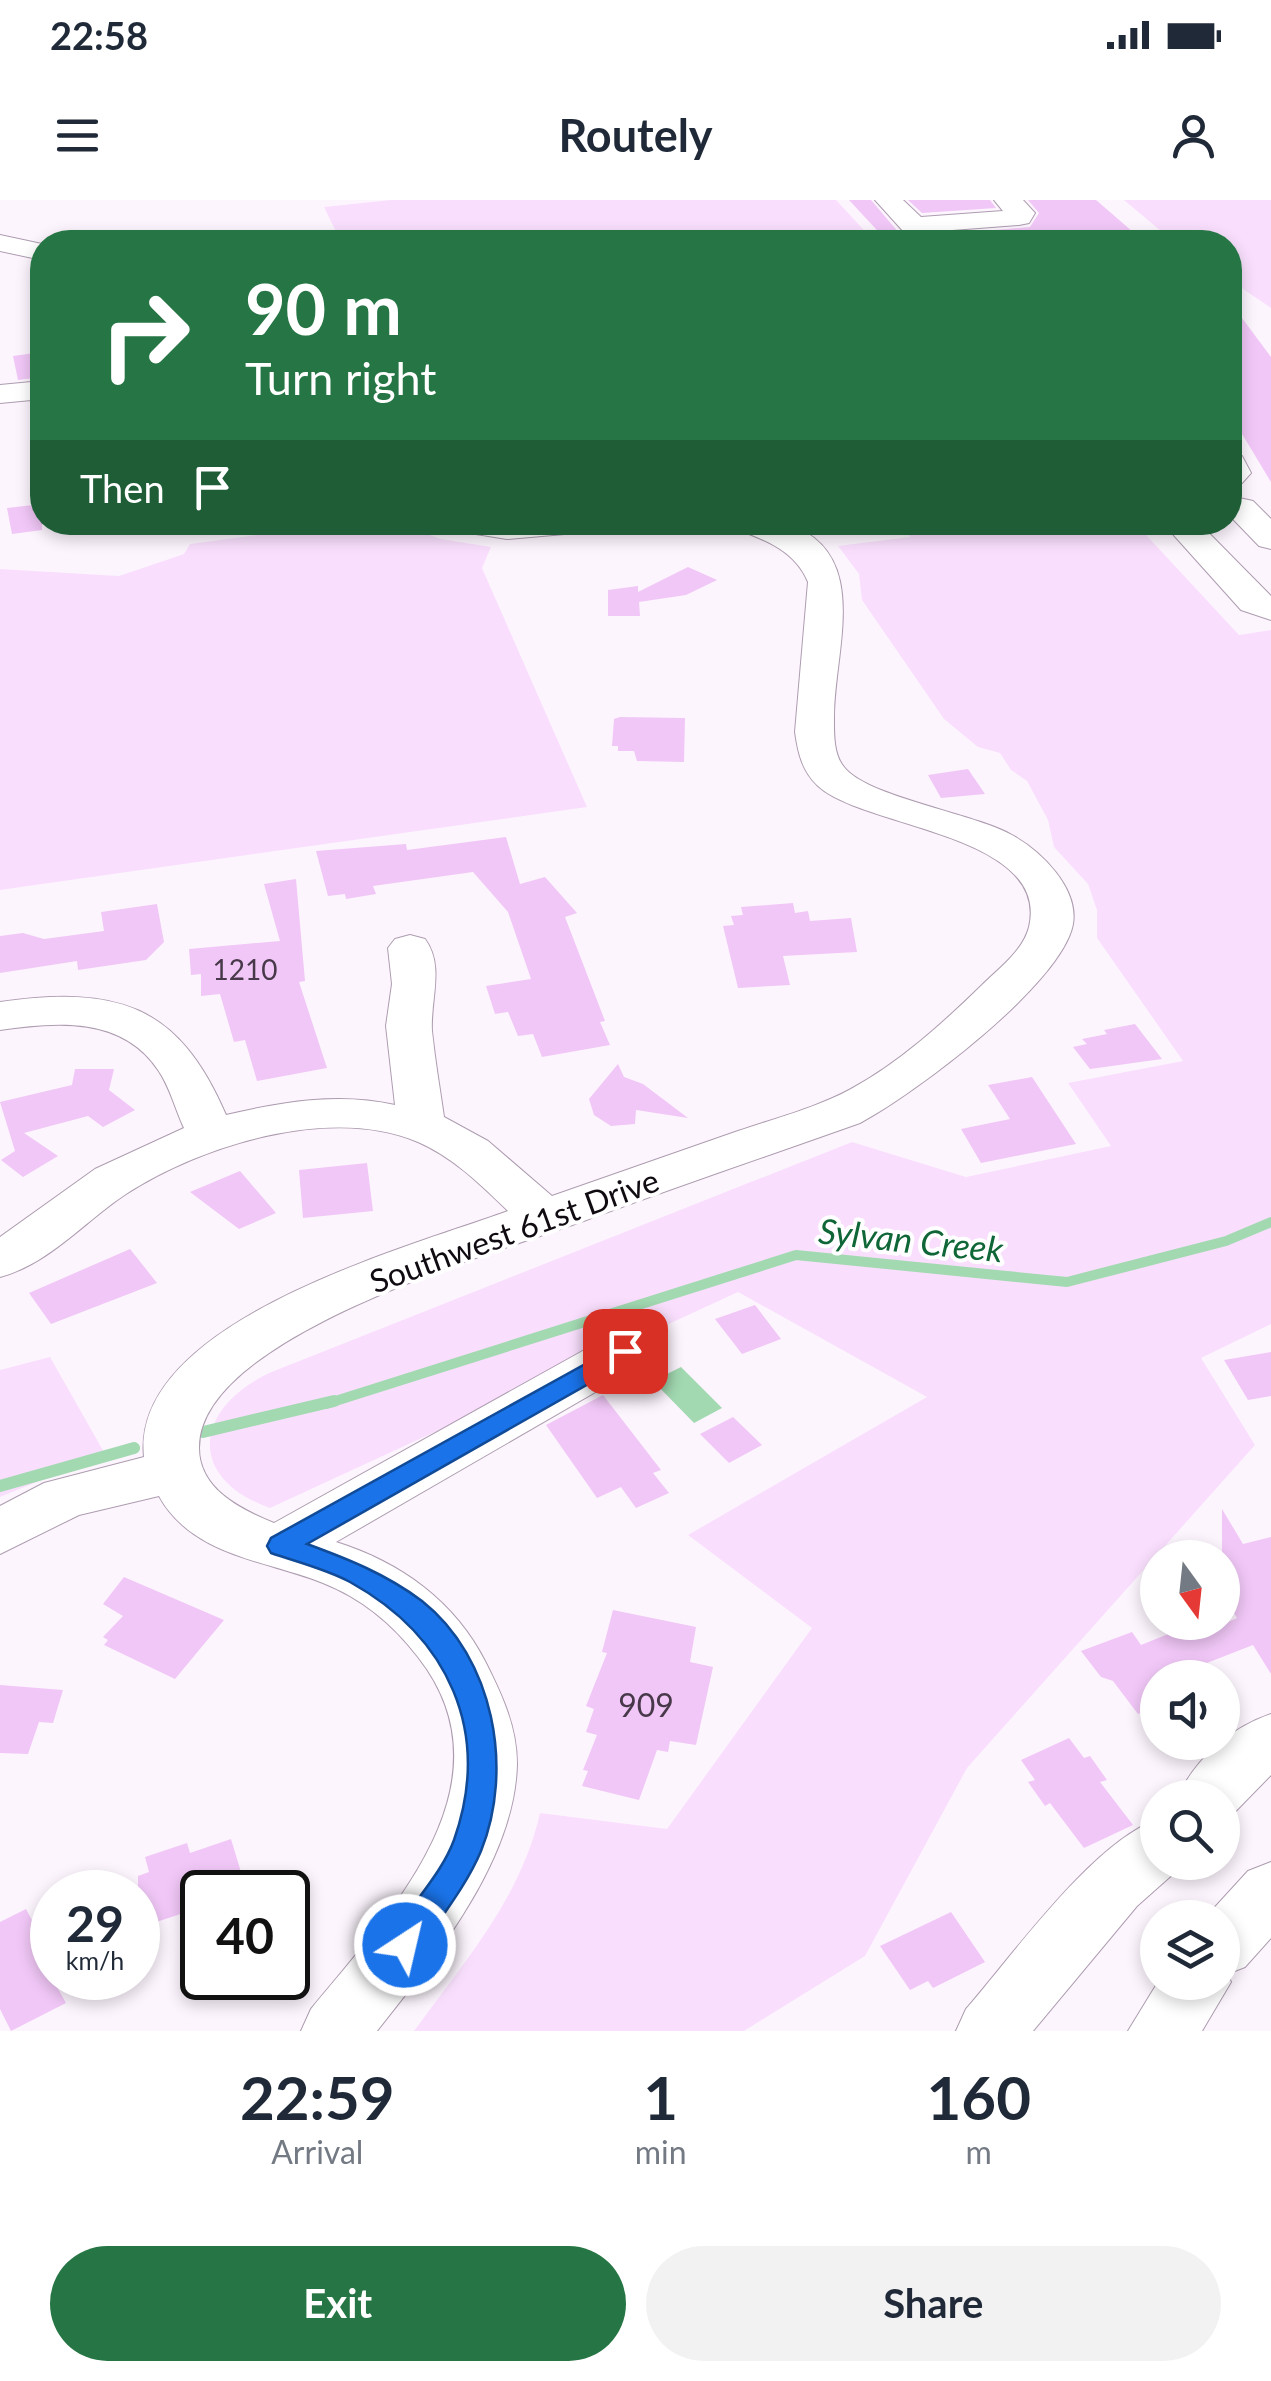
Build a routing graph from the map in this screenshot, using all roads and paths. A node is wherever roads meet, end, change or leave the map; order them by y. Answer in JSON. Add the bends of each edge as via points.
{"nodes":[{"id":1,"x":888,"y":200,"type":"edge"},
{"id":2,"x":1007,"y":200,"type":"edge"},
{"id":3,"x":949,"y":230,"type":"edge"},
{"id":4,"x":979,"y":230,"type":"edge"},
{"id":5,"x":0,"y":242,"type":"edge"},
{"id":6,"x":30,"y":249,"type":"edge"},
{"id":7,"x":30,"y":391,"type":"edge"},
{"id":8,"x":0,"y":394,"type":"edge"},
{"id":9,"x":1242,"y":509,"type":"edge"},
{"id":10,"x":778,"y":535,"type":"edge"},
{"id":11,"x":1191,"y":535,"type":"edge"},
{"id":12,"x":1271,"y":538,"type":"edge"},
{"id":13,"x":1271,"y":610,"type":"edge"},
{"id":14,"x":410,"y":948,"type":"dead end"},
{"id":15,"x":0,"y":1016,"type":"edge"},
{"id":16,"x":421,"y":1126,"type":"junction"},
{"id":17,"x":210,"y":1134,"type":"junction"},
{"id":18,"x":543,"y":1216,"type":"junction"},
{"id":19,"x":0,"y":1260,"type":"edge"},
{"id":20,"x":625,"y":1351,"type":"dead end"},
{"id":21,"x":174,"y":1471,"type":"junction"},
{"id":22,"x":0,"y":1532,"type":"edge"},
{"id":23,"x":281,"y":1546,"type":"junction"},
{"id":24,"x":1271,"y":1740,"type":"edge"},
{"id":25,"x":1224,"y":1780,"type":"edge"},
{"id":26,"x":1140,"y":1863,"type":"edge"},
{"id":27,"x":1271,"y":1891,"type":"edge"},
{"id":28,"x":1240,"y":1926,"type":"edge"},
{"id":29,"x":1184,"y":2000,"type":"edge"},
{"id":30,"x":335,"y":2031,"type":"edge"},
{"id":31,"x":990,"y":2031,"type":"edge"},
{"id":32,"x":1162,"y":2031,"type":"edge"}],
"edges":[{"from":1,"to":3,"type":"street","via":[[914,225]]},
{"from":2,"to":4,"type":"street","via":[[1019,217]]},
{"from":5,"to":6,"type":"street"},
{"from":7,"to":8,"type":"street"},
{"from":9,"to":12,"type":"street"},
{"from":10,"to":18,"type":"street","name":"Southwest 61st Drive","via":[[799,544],[824,576],[814,737],[825,770],[856,793],[1015,854],[1045,890],[1051,933],[984,1009],[874,1098]]},
{"from":11,"to":13,"type":"street","via":[[1254,602]]},
{"from":14,"to":16,"type":"street","via":[[409,1026]]},
{"from":15,"to":17,"type":"street","via":[[71,1009],[109,1014],[137,1027],[177,1062]]},
{"from":16,"to":17,"type":"street","via":[[300,1116]]},
{"from":16,"to":18,"type":"street","via":[[490,1167]]},
{"from":17,"to":19,"type":"street","via":[[112,1180]]},
{"from":18,"to":21,"type":"street","name":"Southwest 61st Drive","via":[[318,1304],[237,1347],[198,1382],[173,1420]]},
{"from":20,"to":23,"type":"street"},
{"from":21,"to":22,"type":"street","via":[[64,1498]]},
{"from":21,"to":23,"type":"street","via":[[216,1520]]},
{"from":23,"to":30,"type":"street","via":[[358,1574],[414,1611],[462,1672],[482,1732],[482,1787],[466,1850],[422,1922]]},
{"from":24,"to":25,"type":"street"},
{"from":26,"to":31,"type":"street"},
{"from":27,"to":28,"type":"street"},
{"from":29,"to":32,"type":"street"}]}
